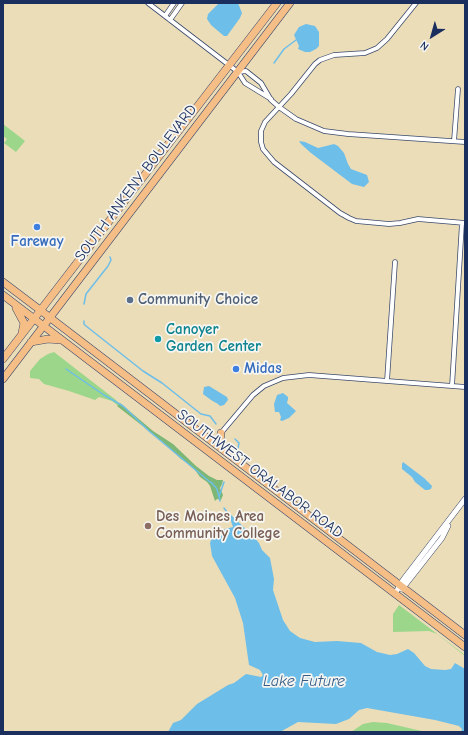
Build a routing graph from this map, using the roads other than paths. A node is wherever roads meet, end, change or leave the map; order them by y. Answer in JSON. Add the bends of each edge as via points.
{"nodes":[{"id":1,"x":148,"y":3,"type":"edge"},
{"id":2,"x":174,"y":3,"type":"edge"},
{"id":3,"x":182,"y":3,"type":"edge"},
{"id":4,"x":277,"y":3,"type":"edge"},
{"id":5,"x":290,"y":3,"type":"edge"},
{"id":6,"x":416,"y":3,"type":"edge"},
{"id":7,"x":165,"y":16,"type":"junction"},
{"id":8,"x":170,"y":20,"type":"junction"},
{"id":9,"x":230,"y":65,"type":"junction"},
{"id":10,"x":238,"y":72,"type":"junction"},
{"id":11,"x":458,"y":88,"type":"dead end"},
{"id":12,"x":271,"y":100,"type":"junction"},
{"id":13,"x":279,"y":107,"type":"junction"},
{"id":14,"x":454,"y":141,"type":"junction"},
{"id":15,"x":465,"y":142,"type":"edge"},
{"id":16,"x":464,"y":223,"type":"edge"},
{"id":17,"x":396,"y":262,"type":"dead end"},
{"id":18,"x":3,"y":282,"type":"edge"},
{"id":19,"x":3,"y":295,"type":"edge"},
{"id":20,"x":13,"y":302,"type":"junction"},
{"id":21,"x":45,"y":313,"type":"junction"},
{"id":22,"x":39,"y":322,"type":"junction"},
{"id":23,"x":21,"y":335,"type":"junction"},
{"id":24,"x":62,"y":340,"type":"junction"},
{"id":25,"x":31,"y":342,"type":"junction"},
{"id":26,"x":3,"y":359,"type":"edge"},
{"id":27,"x":3,"y":379,"type":"edge"},
{"id":28,"x":388,"y":381,"type":"junction"},
{"id":29,"x":452,"y":386,"type":"junction"},
{"id":30,"x":465,"y":387,"type":"edge"},
{"id":31,"x":221,"y":433,"type":"junction"},
{"id":32,"x":207,"y":437,"type":"junction"},
{"id":33,"x":222,"y":449,"type":"junction"},
{"id":34,"x":465,"y":499,"type":"edge"},
{"id":35,"x":402,"y":586,"type":"junction"},
{"id":36,"x":395,"y":594,"type":"junction"},
{"id":37,"x":465,"y":635,"type":"edge"},
{"id":38,"x":465,"y":647,"type":"edge"}],
"edges":[{"from":1,"to":7,"type":"street"},
{"from":2,"to":7,"type":"street"},
{"from":3,"to":8,"type":"street"},
{"from":4,"to":9,"type":"main road","name":"SOUTH ANKENY BOULEVARD"},
{"from":5,"to":10,"type":"main road","name":"SOUTH ANKENY BOULEVARD"},
{"from":6,"to":13,"type":"street","via":[[388,40],[377,48],[365,53],[334,55],[320,60]]},
{"from":7,"to":8,"type":"street"},
{"from":8,"to":9,"type":"street"},
{"from":9,"to":10,"type":"street"},
{"from":9,"to":21,"type":"main road","name":"SOUTH ANKENY BOULEVARD"},
{"from":10,"to":12,"type":"street","via":[[245,83]]},
{"from":10,"to":12,"type":"street","via":[[246,71],[261,83]]},
{"from":10,"to":21,"type":"main road","name":"SOUTH ANKENY BOULEVARD"},
{"from":11,"to":14,"type":"street"},
{"from":12,"to":13,"type":"street"},
{"from":13,"to":14,"type":"street","via":[[305,124],[330,132]]},
{"from":13,"to":16,"type":"street","via":[[262,127],[260,136],[263,149],[274,162],[340,213],[356,221],[389,224],[418,219]]},
{"from":14,"to":15,"type":"street"},
{"from":16,"to":29,"type":"street"},
{"from":17,"to":28,"type":"street"},
{"from":18,"to":21,"type":"main road","name":"SOUTHWEST ORALABOR ROAD"},
{"from":19,"to":20,"type":"main road","name":"SOUTHWEST ORALABOR ROAD"},
{"from":20,"to":22,"type":"main road","name":"SOUTHWEST ORALABOR ROAD"},
{"from":20,"to":23,"type":"main road","via":[[24,323]]},
{"from":21,"to":22,"type":"main road","name":"SOUTH ANKENY BOULEVARD"},
{"from":21,"to":22,"type":"main road","name":"SOUTH ANKENY BOULEVARD"},
{"from":21,"to":32,"type":"main road","name":"SOUTHWEST ORALABOR ROAD"},
{"from":22,"to":23,"type":"main road","name":"SOUTH ANKENY BOULEVARD"},
{"from":22,"to":24,"type":"main road","name":"SOUTHWEST ORALABOR ROAD"},
{"from":22,"to":25,"type":"main road","name":"SOUTH ANKENY BOULEVARD"},
{"from":23,"to":26,"type":"main road","name":"SOUTH ANKENY BOULEVARD"},
{"from":24,"to":25,"type":"main road"},
{"from":24,"to":36,"type":"main road","name":"SOUTHWEST ORALABOR ROAD"},
{"from":25,"to":27,"type":"main road","name":"SOUTH ANKENY BOULEVARD"},
{"from":28,"to":29,"type":"street"},
{"from":28,"to":31,"type":"street","via":[[309,375],[283,378],[264,386],[253,395]]},
{"from":29,"to":30,"type":"street"},
{"from":31,"to":32,"type":"main road"},
{"from":31,"to":33,"type":"main road"},
{"from":32,"to":33,"type":"main road","name":"SOUTHWEST ORALABOR ROAD"},
{"from":33,"to":35,"type":"main road","name":"SOUTHWEST ORALABOR ROAD"},
{"from":34,"to":35,"type":"street","via":[[442,538]]},
{"from":35,"to":36,"type":"street"},
{"from":35,"to":37,"type":"main road","name":"SOUTHWEST ORALABOR ROAD"},
{"from":36,"to":38,"type":"main road","name":"SOUTHWEST ORALABOR ROAD"}]}
